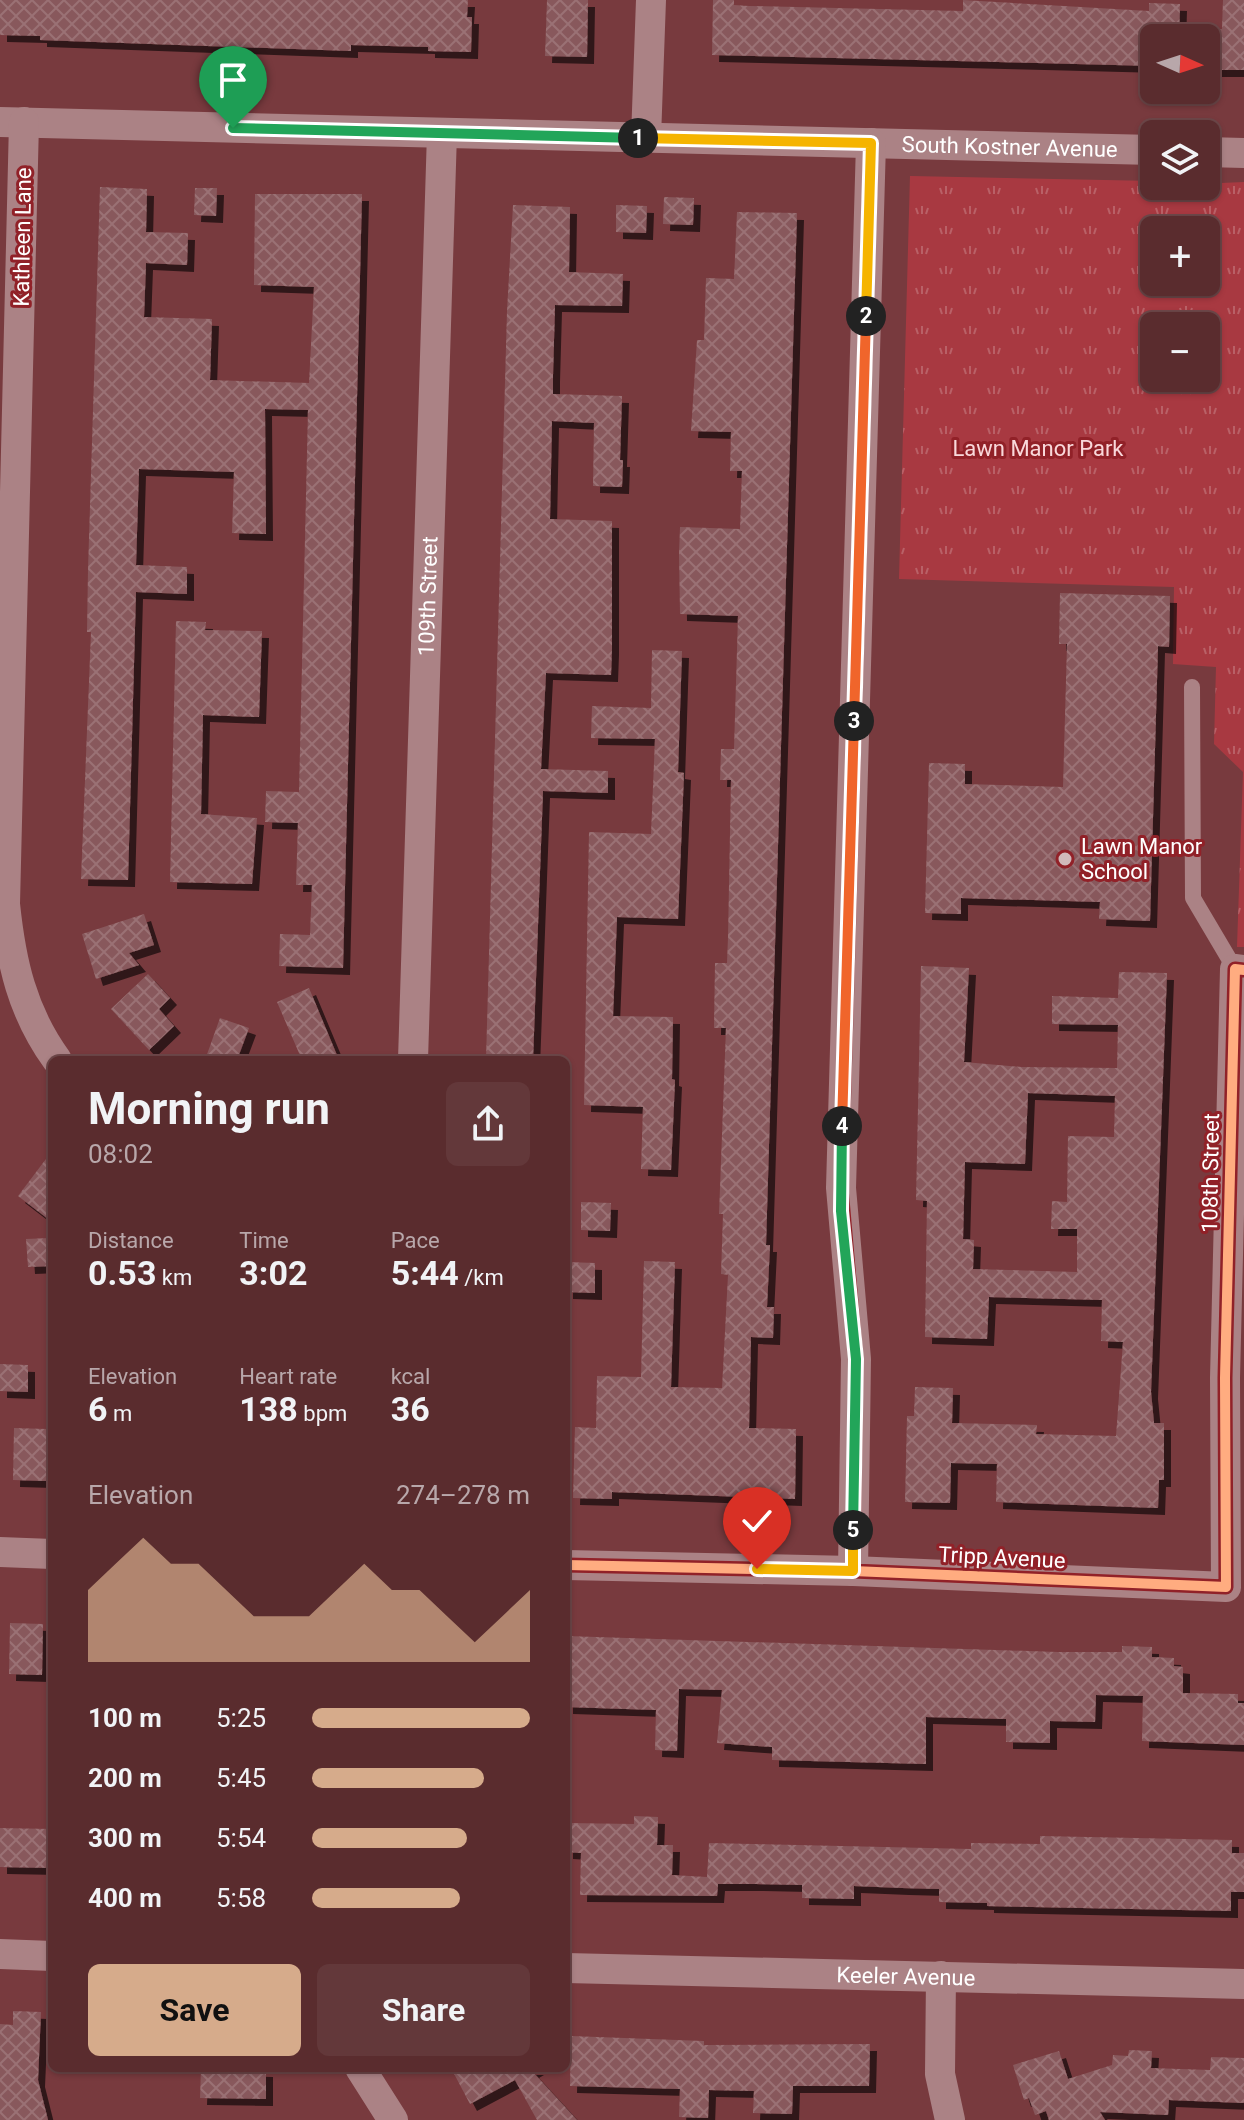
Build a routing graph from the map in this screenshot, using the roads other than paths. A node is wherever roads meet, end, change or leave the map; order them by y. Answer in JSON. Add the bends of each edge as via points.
{"nodes":[{"id":1,"x":651,"y":0,"type":"edge"},
{"id":2,"x":12,"y":122,"type":"edge"},
{"id":3,"x":442,"y":133,"type":"junction"},
{"id":4,"x":646,"y":138,"type":"junction"},
{"id":5,"x":871,"y":143,"type":"junction"},
{"id":6,"x":1140,"y":150,"type":"edge"},
{"id":7,"x":1220,"y":152,"type":"edge"},
{"id":8,"x":1244,"y":153,"type":"edge"},
{"id":9,"x":1192,"y":687,"type":"dead end"},
{"id":10,"x":1240,"y":970,"type":"edge"},
{"id":11,"x":55,"y":1056,"type":"edge"},
{"id":12,"x":413,"y":1056,"type":"edge"},
{"id":13,"x":1234,"y":1378,"type":"edge"},
{"id":14,"x":0,"y":1552,"type":"edge"},
{"id":15,"x":48,"y":1554,"type":"edge"},
{"id":16,"x":570,"y":1565,"type":"edge"},
{"id":17,"x":853,"y":1571,"type":"junction"},
{"id":18,"x":0,"y":1954,"type":"edge"},
{"id":19,"x":48,"y":1956,"type":"edge"},
{"id":20,"x":570,"y":1968,"type":"edge"},
{"id":21,"x":941,"y":1976,"type":"junction"},
{"id":22,"x":1244,"y":1984,"type":"edge"},
{"id":23,"x":363,"y":2072,"type":"edge"},
{"id":24,"x":393,"y":2120,"type":"edge"},
{"id":25,"x":950,"y":2120,"type":"edge"}],
"edges":[{"from":1,"to":4,"type":"street"},
{"from":2,"to":3,"type":"street","name":"South Kostner Avenue"},
{"from":2,"to":11,"type":"street","name":"Kathleen Lane","via":[[5,904],[24,1005]]},
{"from":3,"to":4,"type":"street","name":"South Kostner Avenue"},
{"from":3,"to":12,"type":"street","name":"109th Street"},
{"from":4,"to":5,"type":"street","name":"South Kostner Avenue"},
{"from":5,"to":6,"type":"street","name":"South Kostner Avenue"},
{"from":5,"to":17,"type":"street","via":[[841,1188],[856,1359]]},
{"from":7,"to":8,"type":"street"},
{"from":9,"to":10,"type":"lane","via":[[1193,898]]},
{"from":10,"to":13,"type":"street","name":"108th Street"},
{"from":13,"to":17,"type":"street","name":"Tripp Avenue","via":[[1226,1587]]},
{"from":14,"to":15,"type":"street"},
{"from":16,"to":17,"type":"street","name":"Tripp Avenue"},
{"from":18,"to":19,"type":"street"},
{"from":20,"to":21,"type":"street","name":"Keeler Avenue"},
{"from":21,"to":22,"type":"street","name":"Keeler Avenue"},
{"from":21,"to":25,"type":"street","via":[[940,2074]]},
{"from":23,"to":24,"type":"street"}]}
